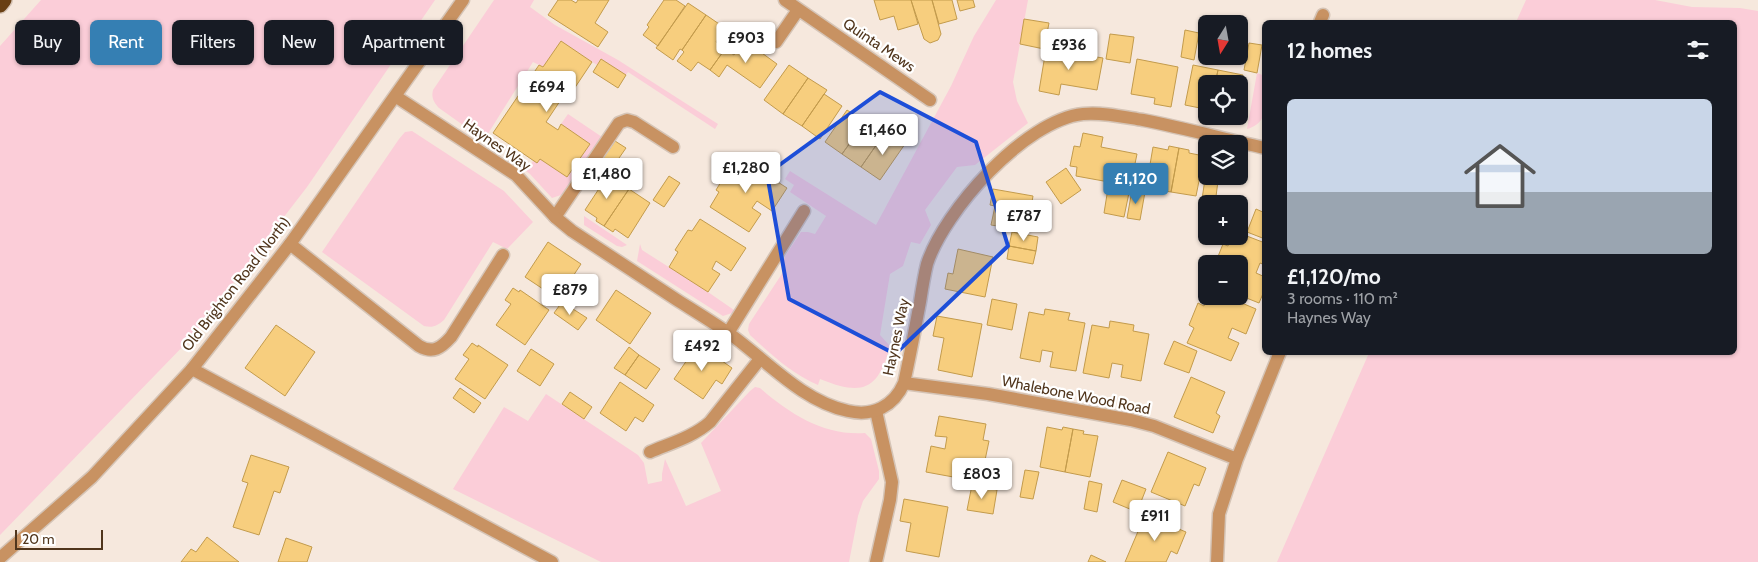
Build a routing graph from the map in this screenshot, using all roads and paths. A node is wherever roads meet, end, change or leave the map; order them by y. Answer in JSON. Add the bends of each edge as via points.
{"nodes":[{"id":1,"x":4,"y":0,"type":"edge"},
{"id":2,"x":463,"y":0,"type":"edge"},
{"id":3,"x":785,"y":0,"type":"edge"},
{"id":4,"x":0,"y":5,"type":"edge"},
{"id":5,"x":798,"y":10,"type":"junction"},
{"id":6,"x":776,"y":42,"type":"dead end"},
{"id":7,"x":395,"y":96,"type":"junction"},
{"id":8,"x":930,"y":100,"type":"dead end"},
{"id":9,"x":673,"y":147,"type":"dead end"},
{"id":10,"x":1262,"y":147,"type":"edge"},
{"id":11,"x":804,"y":211,"type":"dead end"},
{"id":12,"x":555,"y":217,"type":"junction"},
{"id":13,"x":290,"y":244,"type":"junction"},
{"id":14,"x":503,"y":255,"type":"dead end"},
{"id":15,"x":728,"y":333,"type":"junction"},
{"id":16,"x":1279,"y":355,"type":"edge"},
{"id":17,"x":760,"y":359,"type":"junction"},
{"id":18,"x":192,"y":368,"type":"junction"},
{"id":19,"x":904,"y":383,"type":"junction"},
{"id":20,"x":876,"y":411,"type":"junction"},
{"id":21,"x":650,"y":452,"type":"dead end"},
{"id":22,"x":1237,"y":459,"type":"junction"},
{"id":23,"x":0,"y":558,"type":"edge"},
{"id":24,"x":552,"y":562,"type":"edge"},
{"id":25,"x":876,"y":562,"type":"edge"},
{"id":26,"x":1217,"y":562,"type":"edge"}],
"edges":[{"from":1,"to":4,"type":"highway"},
{"from":2,"to":7,"type":"street","name":"Old Brighton Road (North)"},
{"from":3,"to":5,"type":"street","name":"Quinta Mews"},
{"from":5,"to":6,"type":"street"},
{"from":5,"to":8,"type":"street","name":"Quinta Mews"},
{"from":7,"to":12,"type":"street","name":"Haynes Way","via":[[516,175]]},
{"from":7,"to":13,"type":"street","name":"Old Brighton Road (North)"},
{"from":9,"to":12,"type":"street","via":[[634,122],[619,123]]},
{"from":10,"to":19,"type":"street","name":"Haynes Way","via":[[1103,114],[1082,114],[1060,121],[1033,136],[981,180],[940,236],[927,265]]},
{"from":11,"to":15,"type":"street"},
{"from":12,"to":15,"type":"street","name":"Haynes Way","via":[[572,232]]},
{"from":13,"to":14,"type":"street","via":[[418,346],[431,350],[444,346],[451,337]]},
{"from":13,"to":18,"type":"street","name":"Old Brighton Road (North)"},
{"from":15,"to":17,"type":"street","name":"Haynes Way"},
{"from":16,"to":22,"type":"street"},
{"from":17,"to":20,"type":"street","name":"Haynes Way","via":[[826,403],[849,411]]},
{"from":17,"to":21,"type":"street","via":[[702,429]]},
{"from":18,"to":23,"type":"street","name":"Old Brighton Road (North)","via":[[92,477]]},
{"from":18,"to":24,"type":"street"},
{"from":19,"to":20,"type":"street","name":"Haynes Way","via":[[895,398]]},
{"from":19,"to":22,"type":"street","name":"Whalebone Wood Road","via":[[988,394],[1131,420]]},
{"from":20,"to":25,"type":"street","via":[[892,482]]},
{"from":22,"to":26,"type":"street","via":[[1218,514]]}]}
